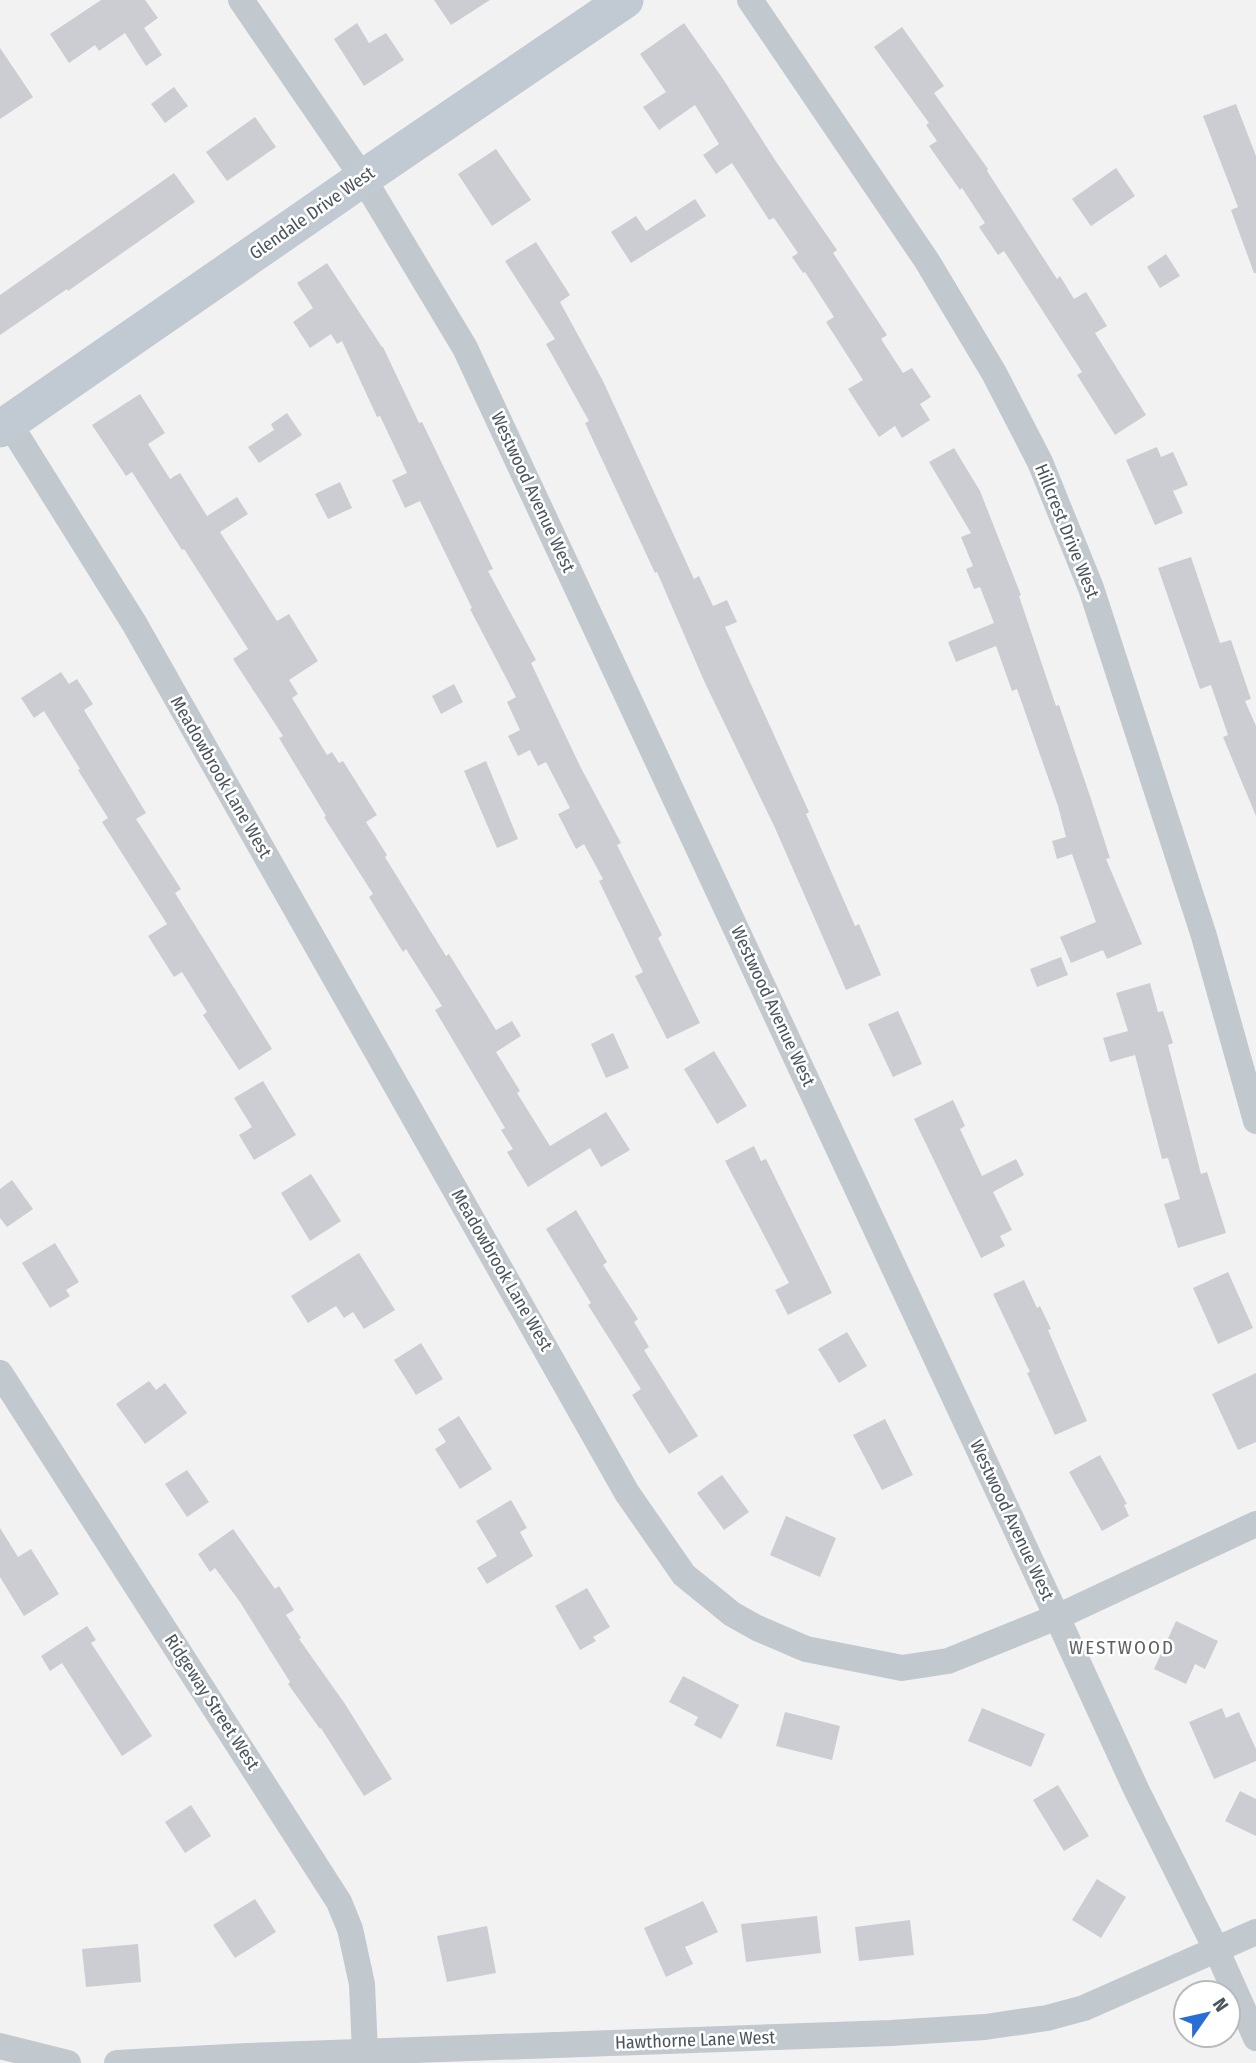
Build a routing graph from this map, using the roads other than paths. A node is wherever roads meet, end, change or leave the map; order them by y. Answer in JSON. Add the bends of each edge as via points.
{"nodes":[{"id":1,"x":242,"y":0,"type":"edge"},
{"id":2,"x":625,"y":0,"type":"edge"},
{"id":3,"x":750,"y":0,"type":"edge"},
{"id":4,"x":363,"y":178,"type":"junction"},
{"id":5,"x":4,"y":426,"type":"edge"},
{"id":6,"x":1256,"y":1121,"type":"edge"},
{"id":7,"x":0,"y":1373,"type":"edge"},
{"id":8,"x":1256,"y":1524,"type":"edge"},
{"id":9,"x":1057,"y":1617,"type":"junction"},
{"id":10,"x":1256,"y":1932,"type":"edge"},
{"id":11,"x":1217,"y":1951,"type":"junction"},
{"id":12,"x":1256,"y":2038,"type":"edge"},
{"id":13,"x":0,"y":2046,"type":"edge"},
{"id":14,"x":365,"y":2052,"type":"junction"},
{"id":15,"x":68,"y":2063,"type":"edge"},
{"id":16,"x":117,"y":2063,"type":"edge"}],
"edges":[{"from":1,"to":4,"type":"street","name":"Westwood Avenue West"},
{"from":2,"to":4,"type":"street","name":"Glendale Drive West"},
{"from":3,"to":6,"type":"street","name":"Hillcrest Drive West","via":[[926,261],[994,373],[1040,462],[1095,601],[1204,936]]},
{"from":4,"to":5,"type":"street","name":"Glendale Drive West"},
{"from":4,"to":9,"type":"street","name":"Westwood Avenue West","via":[[465,348]]},
{"from":5,"to":9,"type":"street","name":"Meadowbrook Lane West","via":[[134,623],[627,1493],[684,1576],[732,1614],[806,1649],[902,1668],[948,1661]]},
{"from":7,"to":14,"type":"street","name":"Ridgeway Street West","via":[[339,1902],[362,1984]]},
{"from":8,"to":9,"type":"street","name":"Meadowbrook Lane West"},
{"from":9,"to":11,"type":"street","name":"Westwood Avenue West"},
{"from":10,"to":11,"type":"street","name":"Hawthorne Lane West"},
{"from":11,"to":12,"type":"street","name":"Westwood Avenue West"},
{"from":11,"to":14,"type":"street","name":"Hawthorne Lane West","via":[[1084,2008],[985,2027]]},
{"from":13,"to":15,"type":"street"},
{"from":14,"to":16,"type":"street","name":"Hawthorne Lane West"}]}
